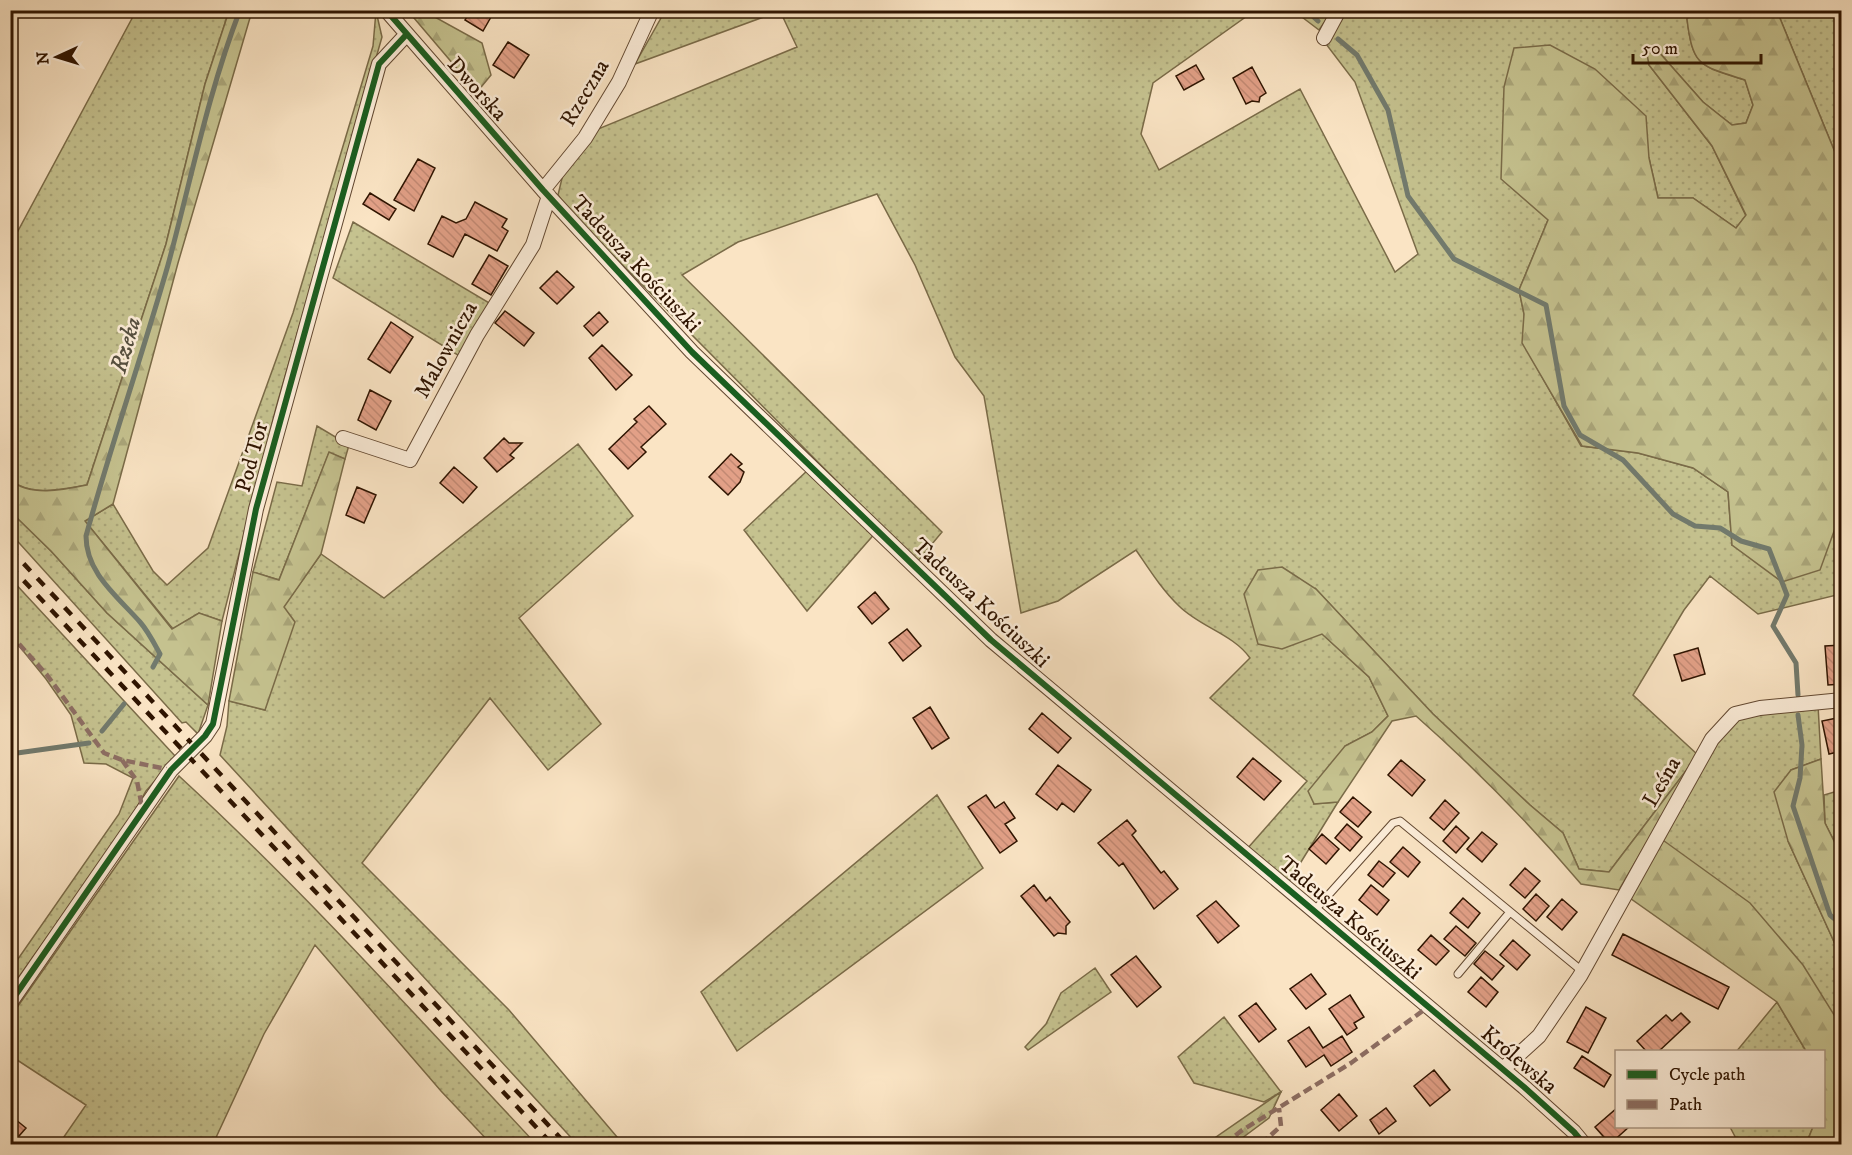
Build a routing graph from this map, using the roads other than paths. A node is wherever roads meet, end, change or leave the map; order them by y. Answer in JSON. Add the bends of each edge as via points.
{"nodes":[{"id":1,"x":386,"y":10,"type":"edge"},
{"id":2,"x":652,"y":10,"type":"edge"},
{"id":3,"x":1339,"y":10,"type":"edge"},
{"id":4,"x":406,"y":35,"type":"junction"},
{"id":5,"x":1324,"y":38,"type":"dead end"},
{"id":6,"x":546,"y":193,"type":"junction"},
{"id":7,"x":343,"y":438,"type":"dead end"},
{"id":8,"x":1842,"y":700,"type":"edge"},
{"id":9,"x":1314,"y":912,"type":"junction"},
{"id":10,"x":1510,"y":912,"type":"junction"},
{"id":11,"x":1582,"y":971,"type":"junction"},
{"id":12,"x":1458,"y":974,"type":"dead end"},
{"id":13,"x":10,"y":1003,"type":"edge"},
{"id":14,"x":1428,"y":1007,"type":"joint"},
{"id":15,"x":1503,"y":1069,"type":"junction"},
{"id":16,"x":1584,"y":1144,"type":"edge"}],
"edges":[{"from":1,"to":4,"type":"street","name":"Dworska"},
{"from":2,"to":6,"type":"street","name":"Rzeczna","via":[[619,82]]},
{"from":3,"to":5,"type":"street"},
{"from":4,"to":6,"type":"street","name":"Dworska"},
{"from":4,"to":13,"type":"street","name":"Pod Tor","via":[[379,64],[256,509],[213,724],[171,770]]},
{"from":6,"to":7,"type":"street","name":"Malownicza","via":[[533,245],[477,335],[410,460]]},
{"from":6,"to":9,"type":"street","name":"Tadeusza Kościuszki","via":[[692,352],[991,640]]},
{"from":8,"to":11,"type":"street","name":"Leśna","via":[[1735,714],[1712,739]]},
{"from":9,"to":10,"type":"lane","via":[[1393,823],[1400,821]]},
{"from":9,"to":14,"type":"street","name":"Tadeusza Kościuszki"},
{"from":10,"to":11,"type":"lane"},
{"from":10,"to":12,"type":"lane"},
{"from":11,"to":15,"type":"street","name":"Leśna","via":[[1539,1036]]},
{"from":14,"to":15,"type":"street","name":"Królewska"},
{"from":15,"to":16,"type":"street","name":"Królewska"}]}
